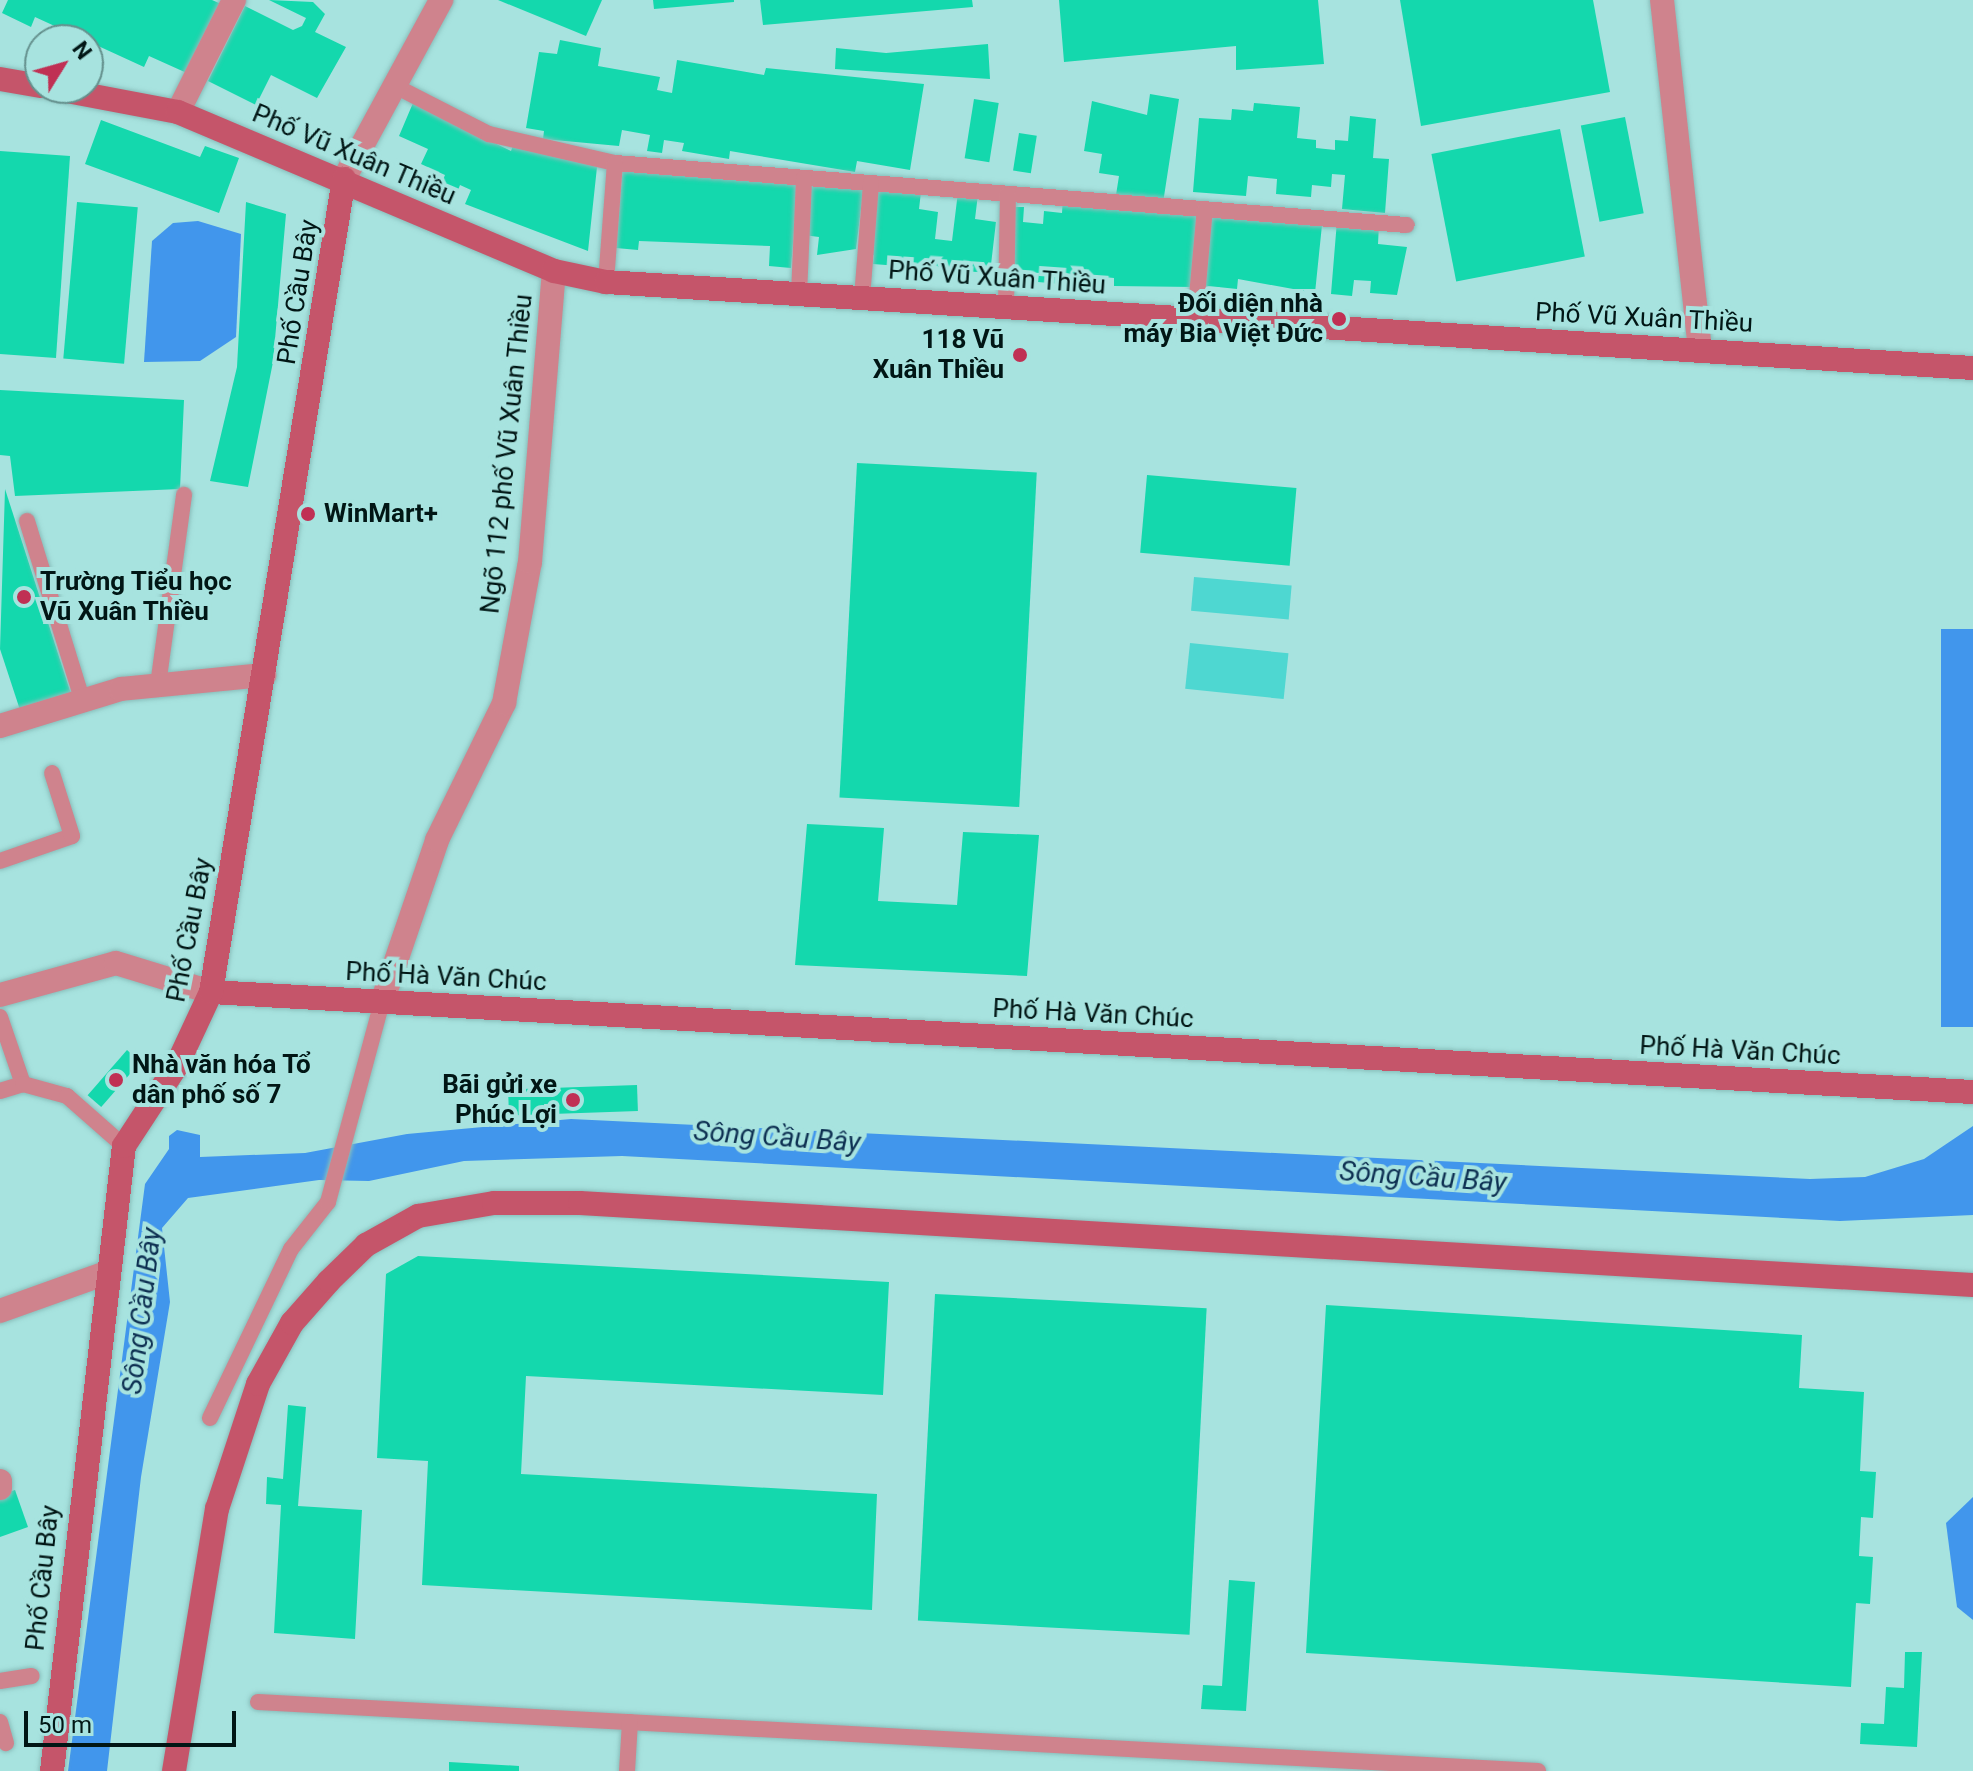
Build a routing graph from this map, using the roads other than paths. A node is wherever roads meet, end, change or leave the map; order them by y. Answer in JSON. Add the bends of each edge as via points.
{"nodes":[{"id":1,"x":234,"y":0,"type":"edge"},
{"id":2,"x":441,"y":0,"type":"edge"},
{"id":3,"x":1662,"y":0,"type":"edge"},
{"id":4,"x":0,"y":79,"type":"edge"},
{"id":5,"x":24,"y":83,"type":"edge"},
{"id":6,"x":395,"y":86,"type":"junction"},
{"id":7,"x":104,"y":98,"type":"edge"},
{"id":8,"x":178,"y":112,"type":"junction"},
{"id":9,"x":615,"y":163,"type":"junction"},
{"id":10,"x":804,"y":178,"type":"junction"},
{"id":11,"x":344,"y":179,"type":"junction"},
{"id":12,"x":871,"y":183,"type":"junction"},
{"id":13,"x":1008,"y":194,"type":"junction"},
{"id":14,"x":1205,"y":209,"type":"junction"},
{"id":15,"x":1407,"y":225,"type":"dead end"},
{"id":16,"x":554,"y":271,"type":"junction"},
{"id":17,"x":606,"y":282,"type":"junction"},
{"id":18,"x":799,"y":294,"type":"junction"},
{"id":19,"x":862,"y":298,"type":"junction"},
{"id":20,"x":1006,"y":306,"type":"junction"},
{"id":21,"x":1195,"y":318,"type":"junction"},
{"id":22,"x":1700,"y":349,"type":"junction"},
{"id":23,"x":1973,"y":368,"type":"edge"},
{"id":24,"x":184,"y":495,"type":"dead end"},
{"id":25,"x":27,"y":521,"type":"dead end"},
{"id":26,"x":264,"y":675,"type":"junction"},
{"id":27,"x":158,"y":685,"type":"junction"},
{"id":28,"x":82,"y":699,"type":"junction"},
{"id":29,"x":0,"y":726,"type":"edge"},
{"id":30,"x":52,"y":773,"type":"dead end"},
{"id":31,"x":0,"y":861,"type":"edge"},
{"id":32,"x":211,"y":992,"type":"junction"},
{"id":33,"x":0,"y":995,"type":"edge"},
{"id":34,"x":382,"y":1002,"type":"junction"},
{"id":35,"x":0,"y":1017,"type":"edge"},
{"id":36,"x":23,"y":1084,"type":"junction"},
{"id":37,"x":0,"y":1091,"type":"edge"},
{"id":38,"x":1964,"y":1092,"type":"edge"},
{"id":39,"x":124,"y":1146,"type":"junction"},
{"id":40,"x":106,"y":1273,"type":"junction"},
{"id":41,"x":1973,"y":1285,"type":"edge"},
{"id":42,"x":0,"y":1311,"type":"edge"},
{"id":43,"x":210,"y":1418,"type":"dead end"},
{"id":44,"x":0,"y":1481,"type":"edge"},
{"id":45,"x":0,"y":1488,"type":"edge"},
{"id":46,"x":32,"y":1676,"type":"dead end"},
{"id":47,"x":0,"y":1681,"type":"edge"},
{"id":48,"x":258,"y":1702,"type":"dead end"},
{"id":49,"x":0,"y":1722,"type":"edge"},
{"id":50,"x":630,"y":1722,"type":"junction"},
{"id":51,"x":6,"y":1743,"type":"dead end"},
{"id":52,"x":52,"y":1771,"type":"edge"},
{"id":53,"x":174,"y":1771,"type":"edge"},
{"id":54,"x":627,"y":1771,"type":"edge"},
{"id":55,"x":1538,"y":1771,"type":"edge"}],
"edges":[{"from":1,"to":8,"type":"street"},
{"from":2,"to":6,"type":"street"},
{"from":3,"to":22,"type":"street"},
{"from":4,"to":5,"type":"street"},
{"from":6,"to":9,"type":"lane","via":[[489,134]]},
{"from":6,"to":11,"type":"street"},
{"from":7,"to":8,"type":"street","name":"Phố Vũ Xuân Thiều"},
{"from":8,"to":11,"type":"street","name":"Phố Vũ Xuân Thiều"},
{"from":9,"to":10,"type":"lane"},
{"from":9,"to":17,"type":"lane"},
{"from":10,"to":12,"type":"lane"},
{"from":10,"to":18,"type":"lane"},
{"from":11,"to":16,"type":"street","name":"Phố Vũ Xuân Thiều"},
{"from":11,"to":26,"type":"street","name":"Phố Cầu Bây"},
{"from":12,"to":13,"type":"lane"},
{"from":12,"to":19,"type":"lane"},
{"from":13,"to":14,"type":"lane"},
{"from":13,"to":20,"type":"lane"},
{"from":14,"to":15,"type":"lane"},
{"from":14,"to":21,"type":"lane"},
{"from":16,"to":17,"type":"street","name":"Phố Vũ Xuân Thiều"},
{"from":16,"to":34,"type":"street","name":"Ngõ 112 phố Vũ Xuân Thiều","via":[[530,562],[504,703],[437,840]]},
{"from":17,"to":18,"type":"street","name":"Phố Vũ Xuân Thiều"},
{"from":18,"to":19,"type":"street","name":"Phố Vũ Xuân Thiều"},
{"from":19,"to":20,"type":"street","name":"Phố Vũ Xuân Thiều"},
{"from":20,"to":21,"type":"street","name":"Phố Vũ Xuân Thiều"},
{"from":21,"to":22,"type":"street","name":"Phố Vũ Xuân Thiều"},
{"from":22,"to":23,"type":"street","name":"Phố Vũ Xuân Thiều"},
{"from":24,"to":27,"type":"lane"},
{"from":25,"to":28,"type":"lane"},
{"from":26,"to":27,"type":"street"},
{"from":26,"to":32,"type":"street","name":"Phố Cầu Bây"},
{"from":27,"to":28,"type":"street"},
{"from":28,"to":29,"type":"street"},
{"from":30,"to":31,"type":"lane","via":[[72,836]]},
{"from":32,"to":33,"type":"street","via":[[116,963]]},
{"from":32,"to":34,"type":"street","name":"Phố Hà Văn Chúc"},
{"from":32,"to":39,"type":"street","name":"Phố Cầu Bây","via":[[177,1065]]},
{"from":34,"to":38,"type":"street","name":"Phố Hà Văn Chúc"},
{"from":34,"to":43,"type":"lane","via":[[328,1202],[291,1249]]},
{"from":35,"to":36,"type":"lane"},
{"from":36,"to":37,"type":"lane"},
{"from":36,"to":39,"type":"lane","via":[[67,1096]]},
{"from":39,"to":40,"type":"street","name":"Phố Cầu Bây"},
{"from":40,"to":42,"type":"street"},
{"from":40,"to":52,"type":"street","name":"Phố Cầu Bây"},
{"from":41,"to":53,"type":"street","via":[[580,1203],[494,1203],[418,1216],[366,1245],[329,1281],[292,1323],[258,1384],[217,1509]]},
{"from":44,"to":45,"type":"street"},
{"from":46,"to":47,"type":"lane"},
{"from":48,"to":50,"type":"lane"},
{"from":49,"to":51,"type":"lane"},
{"from":50,"to":54,"type":"lane"},
{"from":50,"to":55,"type":"lane"}]}
